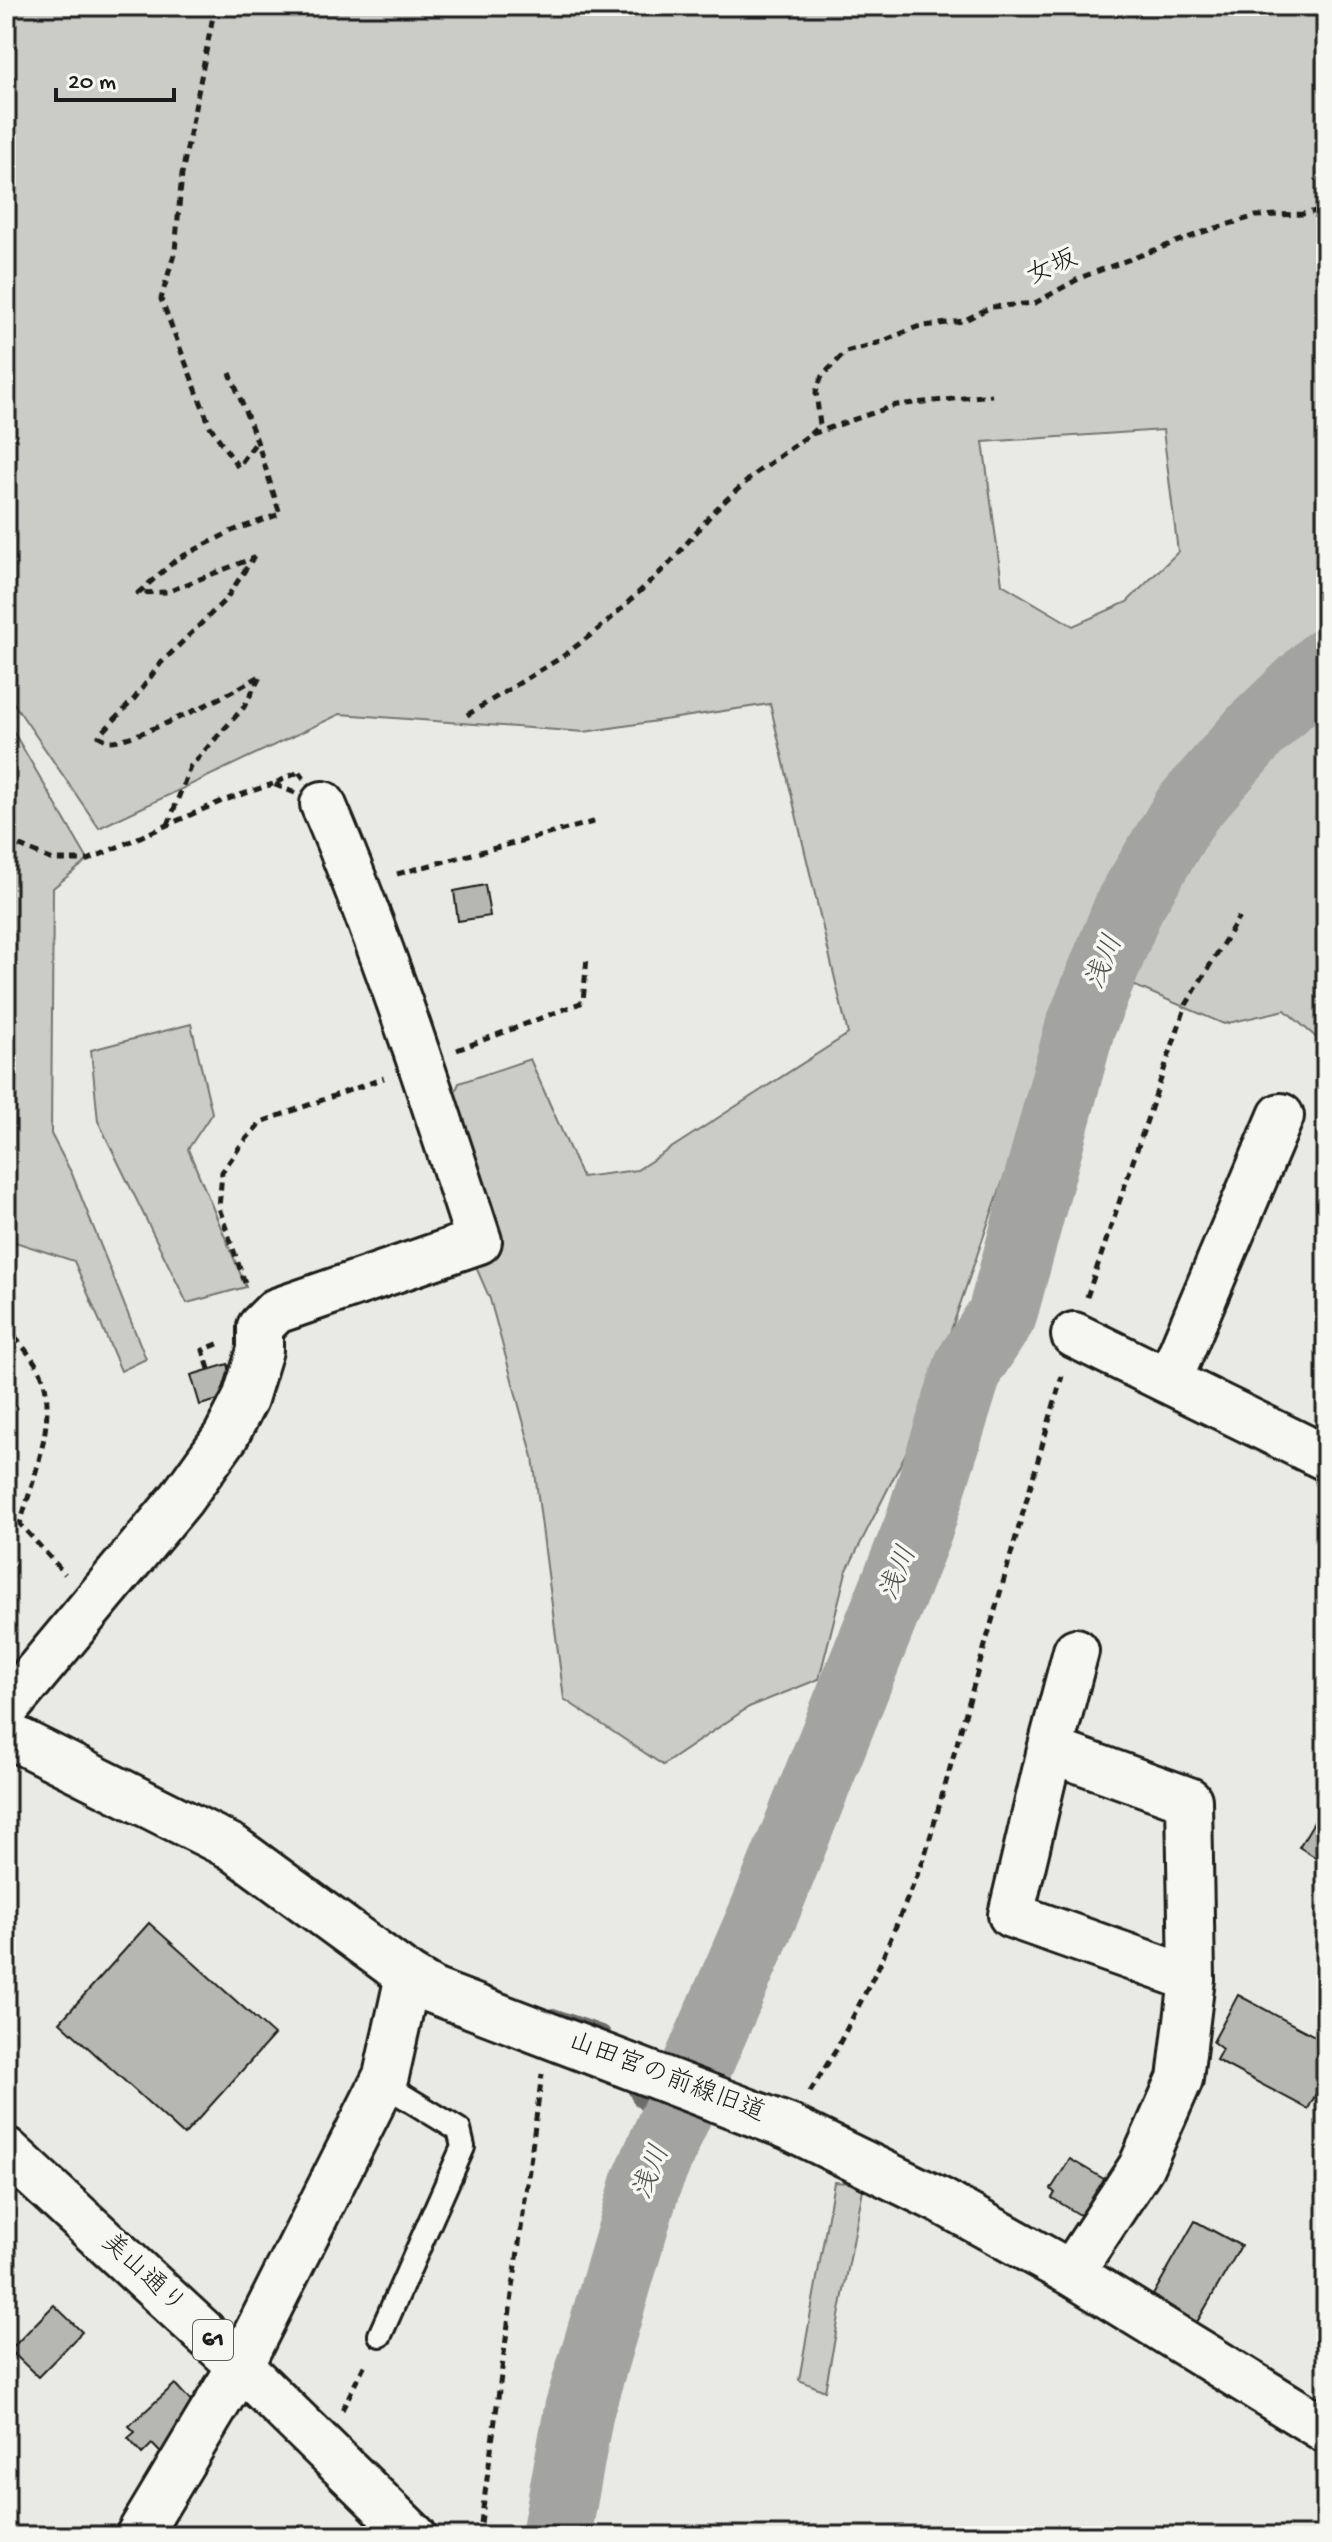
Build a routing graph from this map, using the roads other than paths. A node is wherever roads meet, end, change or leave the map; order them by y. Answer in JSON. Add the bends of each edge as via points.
{"nodes":[{"id":1,"x":323,"y":804,"type":"dead end"},
{"id":2,"x":1281,"y":1116,"type":"dead end"},
{"id":3,"x":1074,"y":1335,"type":"road end"},
{"id":4,"x":1169,"y":1381,"type":"junction"},
{"id":5,"x":1326,"y":1458,"type":"edge"},
{"id":6,"x":1076,"y":1651,"type":"dead end"},
{"id":7,"x":7,"y":1716,"type":"edge"},
{"id":8,"x":1050,"y":1750,"type":"junction"},
{"id":9,"x":408,"y":1976,"type":"junction"},
{"id":10,"x":1192,"y":1979,"type":"junction"},
{"id":11,"x":382,"y":2083,"type":"junction"},
{"id":12,"x":6,"y":2150,"type":"edge"},
{"id":13,"x":1071,"y":2273,"type":"junction"},
{"id":14,"x":380,"y":2335,"type":"road end"},
{"id":15,"x":240,"y":2366,"type":"junction"},
{"id":16,"x":1326,"y":2430,"type":"edge"},
{"id":17,"x":138,"y":2536,"type":"edge"},
{"id":18,"x":414,"y":2536,"type":"edge"}],
"edges":[{"from":1,"to":7,"type":"street","via":[[422,1064],[479,1241],[276,1311],[260,1327],[260,1350],[245,1399],[226,1436]]},
{"from":2,"to":4,"type":"street"},
{"from":3,"to":4,"type":"street"},
{"from":4,"to":5,"type":"street"},
{"from":6,"to":8,"type":"street"},
{"from":7,"to":9,"type":"street","name":"山田宮の前線旧道","via":[[232,1847]]},
{"from":8,"to":10,"type":"street","via":[[1189,1800]]},
{"from":8,"to":10,"type":"street","via":[[1011,1915]]},
{"from":9,"to":11,"type":"street"},
{"from":9,"to":13,"type":"street","name":"山田宮の前線旧道","via":[[433,1991],[789,2127],[941,2201]]},
{"from":10,"to":13,"type":"street","via":[[1180,2079],[1141,2167]]},
{"from":11,"to":14,"type":"lane","via":[[459,2130],[463,2147]]},
{"from":11,"to":15,"type":"street"},
{"from":12,"to":15,"type":"street","name":"美山通り","number":"61"},
{"from":13,"to":16,"type":"street","name":"山田宮の前線旧道"},
{"from":15,"to":17,"type":"street"},
{"from":15,"to":18,"type":"street","name":"美山通り","number":"61"}]}
